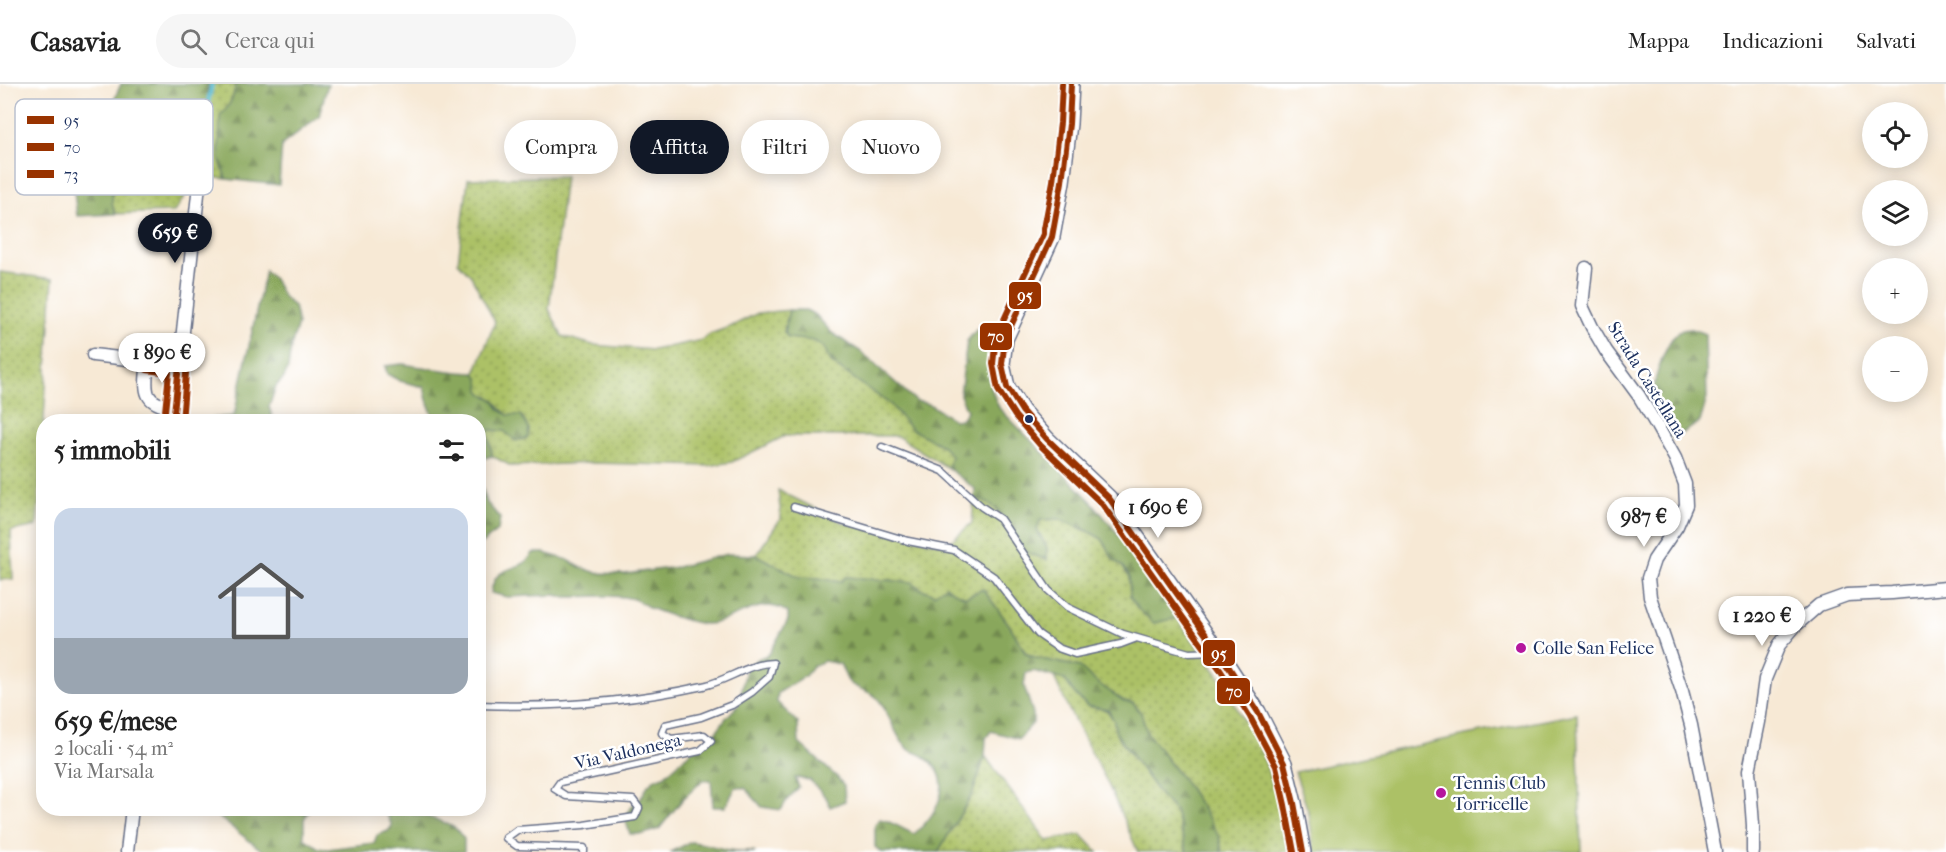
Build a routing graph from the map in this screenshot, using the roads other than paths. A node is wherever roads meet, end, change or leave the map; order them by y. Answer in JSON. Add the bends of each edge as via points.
{"nodes":[{"id":1,"x":1071,"y":84,"type":"edge"},
{"id":2,"x":198,"y":195,"type":"edge"},
{"id":3,"x":1586,"y":268,"type":"dead end"},
{"id":4,"x":93,"y":355,"type":"dead end"},
{"id":5,"x":148,"y":361,"type":"junction"},
{"id":6,"x":179,"y":365,"type":"junction"},
{"id":7,"x":175,"y":407,"type":"junction"},
{"id":8,"x":174,"y":414,"type":"edge"},
{"id":9,"x":882,"y":447,"type":"dead end"},
{"id":10,"x":794,"y":507,"type":"dead end"},
{"id":11,"x":1946,"y":588,"type":"edge"},
{"id":12,"x":1138,"y":638,"type":"junction"},
{"id":13,"x":1217,"y":652,"type":"junction"},
{"id":14,"x":486,"y":705,"type":"edge"},
{"id":15,"x":131,"y":816,"type":"edge"},
{"id":16,"x":127,"y":852,"type":"edge"},
{"id":17,"x":584,"y":852,"type":"edge"},
{"id":18,"x":1303,"y":852,"type":"edge"},
{"id":19,"x":1715,"y":852,"type":"edge"},
{"id":20,"x":1754,"y":852,"type":"edge"}],
"edges":[{"from":1,"to":13,"type":"street","via":[[1062,182],[1052,237],[1005,339],[1002,364],[1007,387],[1040,432],[1109,498]]},
{"from":2,"to":6,"type":"street"},
{"from":3,"to":19,"type":"street","name":"Strada Castellana","via":[[1582,306],[1606,351],[1657,426],[1685,484],[1686,505],[1648,578],[1650,597],[1691,725]]},
{"from":4,"to":5,"type":"street"},
{"from":5,"to":6,"type":"street"},
{"from":5,"to":7,"type":"street","via":[[148,397],[156,404]]},
{"from":6,"to":7,"type":"street"},
{"from":7,"to":8,"type":"street"},
{"from":9,"to":12,"type":"lane","via":[[944,471],[1000,519],[1048,590],[1067,607]]},
{"from":10,"to":12,"type":"lane","via":[[908,542],[954,550],[994,577],[1038,634],[1058,648],[1075,654]]},
{"from":11,"to":20,"type":"street","via":[[1847,595],[1819,605],[1779,645],[1765,679],[1749,771]]},
{"from":12,"to":13,"type":"lane","via":[[1189,652]]},
{"from":13,"to":18,"type":"street","via":[[1258,712],[1284,763]]},
{"from":14,"to":17,"type":"lane","name":"Via Valdonega","via":[[571,705],[657,694],[706,686],[761,663],[773,663],[769,677],[732,705],[665,725],[662,733],[671,739],[704,735],[711,741],[700,751],[560,782],[555,789],[566,796],[633,800],[639,808],[634,817],[517,830],[506,838],[517,846],[584,848]]},
{"from":15,"to":16,"type":"street"}]}
